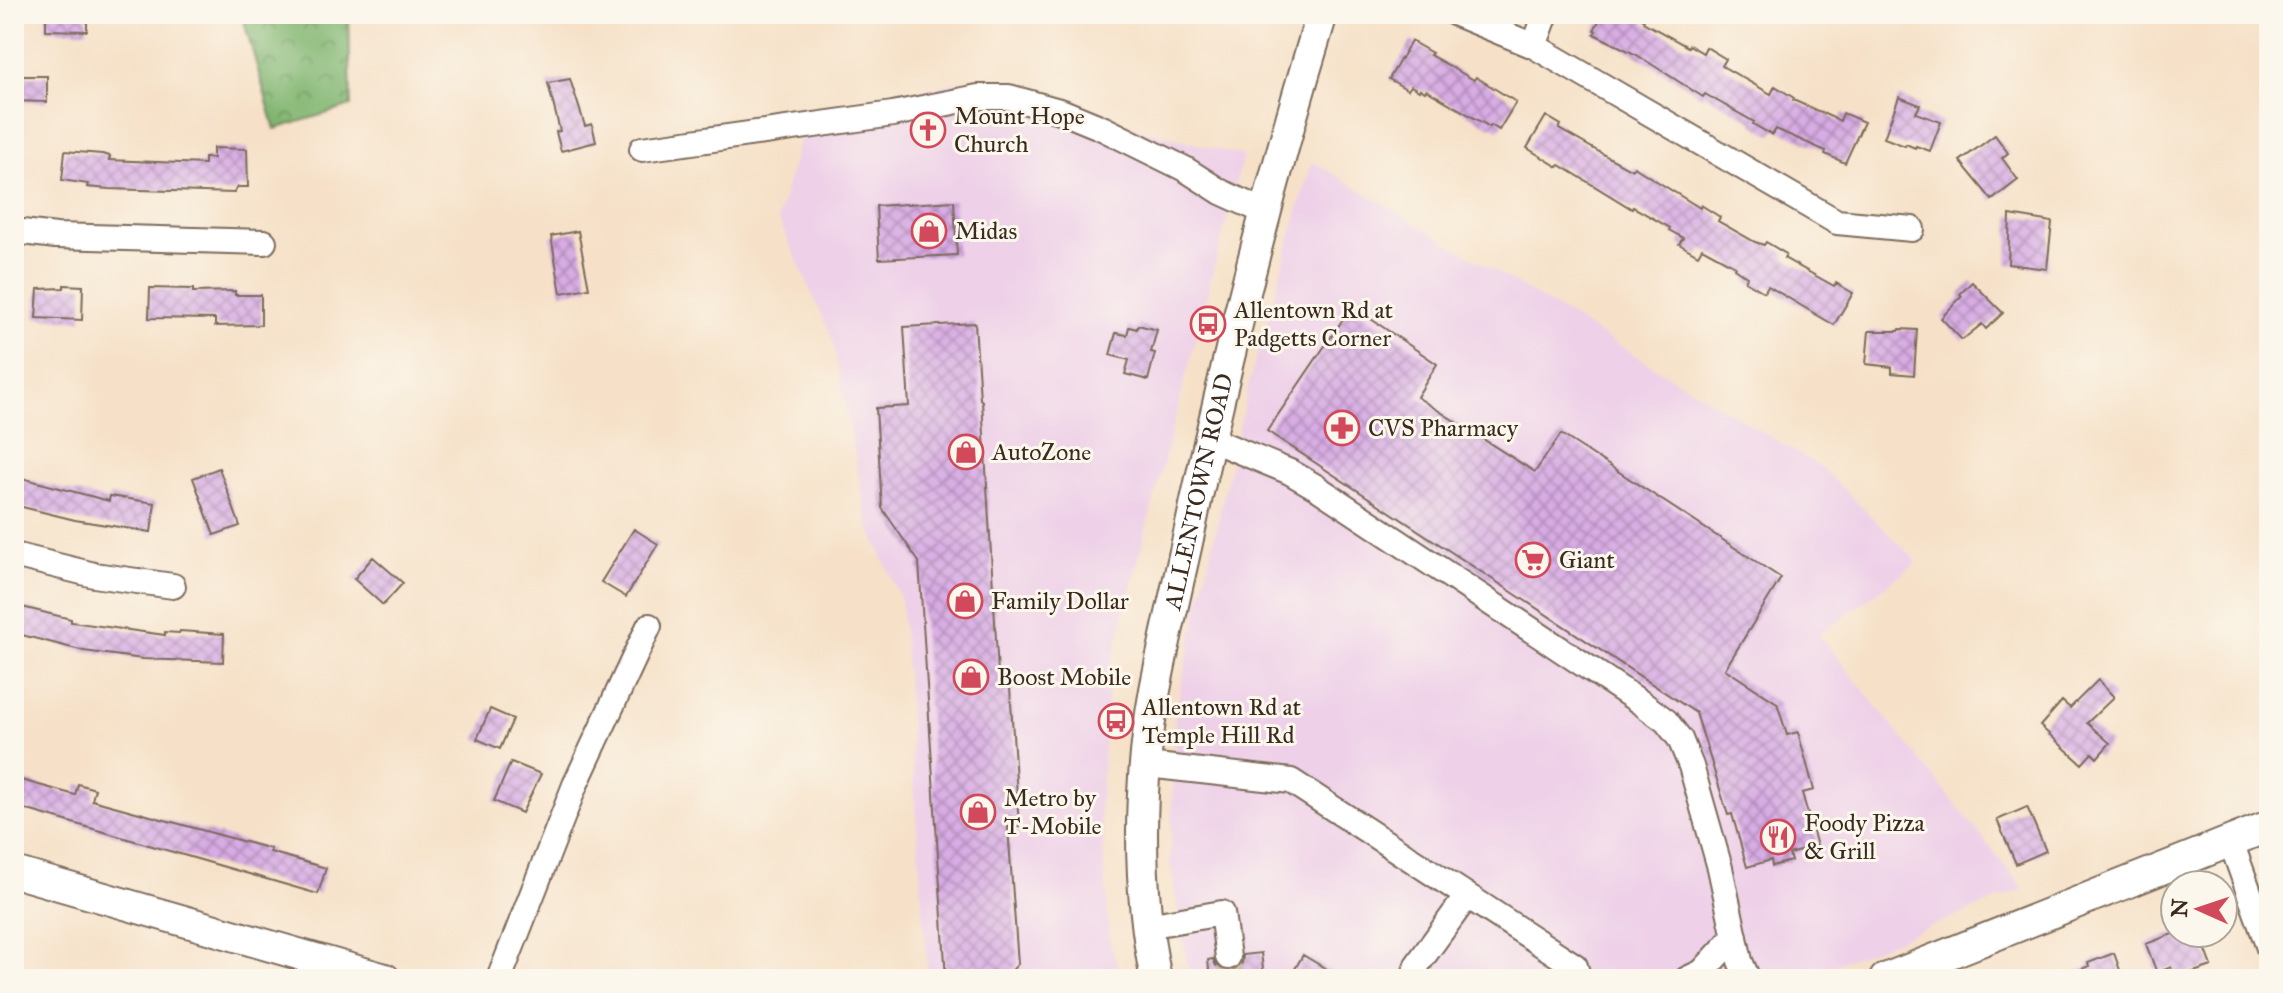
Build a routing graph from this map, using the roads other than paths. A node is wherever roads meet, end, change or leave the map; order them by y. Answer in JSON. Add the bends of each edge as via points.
{"nodes":[{"id":1,"x":1322,"y":14,"type":"edge"},
{"id":2,"x":1456,"y":14,"type":"edge"},
{"id":3,"x":1546,"y":14,"type":"edge"},
{"id":4,"x":1534,"y":46,"type":"junction"},
{"id":5,"x":642,"y":149,"type":"dead end"},
{"id":6,"x":1265,"y":212,"type":"junction"},
{"id":7,"x":1912,"y":229,"type":"dead end"},
{"id":8,"x":14,"y":231,"type":"edge"},
{"id":9,"x":264,"y":242,"type":"dead end"},
{"id":10,"x":1210,"y":439,"type":"junction"},
{"id":11,"x":14,"y":555,"type":"edge"},
{"id":12,"x":173,"y":586,"type":"dead end"},
{"id":13,"x":649,"y":626,"type":"dead end"},
{"id":14,"x":1147,"y":765,"type":"junction"},
{"id":15,"x":2269,"y":826,"type":"edge"},
{"id":16,"x":2231,"y":842,"type":"junction"},
{"id":17,"x":14,"y":872,"type":"edge"},
{"id":18,"x":1467,"y":896,"type":"junction"},
{"id":19,"x":1147,"y":926,"type":"junction"},
{"id":20,"x":1735,"y":936,"type":"junction"},
{"id":21,"x":2269,"y":948,"type":"edge"},
{"id":22,"x":1228,"y":957,"type":"tunnel mouth"},
{"id":23,"x":1938,"y":970,"type":"edge"},
{"id":24,"x":385,"y":979,"type":"edge"},
{"id":25,"x":499,"y":979,"type":"edge"},
{"id":26,"x":1156,"y":979,"type":"edge"},
{"id":27,"x":1413,"y":979,"type":"edge"},
{"id":28,"x":1579,"y":979,"type":"edge"},
{"id":29,"x":1687,"y":979,"type":"edge"},
{"id":30,"x":1748,"y":979,"type":"edge"},
{"id":31,"x":1885,"y":979,"type":"edge"}],
"edges":[{"from":1,"to":6,"type":"main road","name":"ALLENTOWN ROAD"},
{"from":2,"to":4,"type":"street"},
{"from":3,"to":4,"type":"street"},
{"from":4,"to":7,"type":"street","via":[[1837,222]]},
{"from":5,"to":6,"type":"street","via":[[978,97],[1009,97],[1102,128]]},
{"from":6,"to":10,"type":"main road","name":"ALLENTOWN ROAD"},
{"from":8,"to":9,"type":"street"},
{"from":10,"to":14,"type":"main road","name":"ALLENTOWN ROAD","via":[[1155,691]]},
{"from":10,"to":20,"type":"street","via":[[1316,487],[1666,721],[1691,766]]},
{"from":11,"to":12,"type":"street","via":[[94,575]]},
{"from":13,"to":25,"type":"street","via":[[575,785]]},
{"from":14,"to":18,"type":"street","via":[[1291,781]]},
{"from":14,"to":19,"type":"main road","name":"ALLENTOWN ROAD","via":[[1142,835]]},
{"from":15,"to":16,"type":"main road"},
{"from":16,"to":21,"type":"street"},
{"from":16,"to":23,"type":"main road"},
{"from":17,"to":24,"type":"main road"},
{"from":18,"to":27,"type":"street","via":[[1417,965]]},
{"from":18,"to":28,"type":"street","via":[[1575,966]]},
{"from":19,"to":22,"type":"street","via":[[1222,913]]},
{"from":19,"to":26,"type":"main road","name":"ALLENTOWN ROAD"},
{"from":20,"to":29,"type":"street","via":[[1702,972]]},
{"from":20,"to":30,"type":"street"},
{"from":23,"to":31,"type":"main road"}]}
